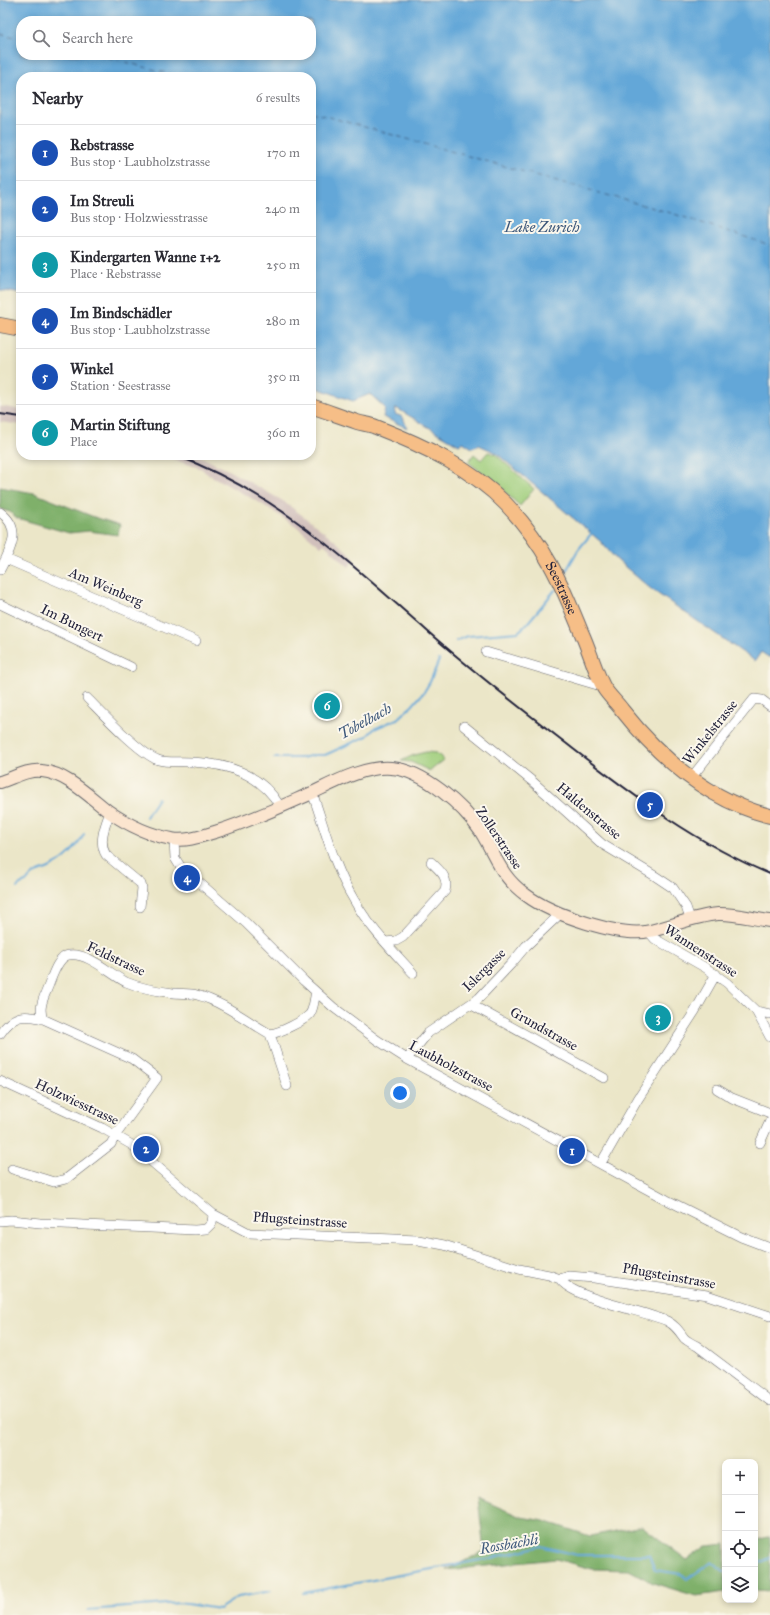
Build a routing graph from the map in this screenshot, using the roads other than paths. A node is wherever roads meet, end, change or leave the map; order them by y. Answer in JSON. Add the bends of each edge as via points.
{"nodes":[{"id":1,"x":0,"y":325,"type":"edge"},
{"id":2,"x":16,"y":328,"type":"edge"},
{"id":3,"x":316,"y":408,"type":"edge"},
{"id":4,"x":0,"y":512,"type":"edge"},
{"id":5,"x":2,"y":564,"type":"edge"},
{"id":6,"x":0,"y":604,"type":"edge"},
{"id":7,"x":196,"y":641,"type":"dead end"},
{"id":8,"x":486,"y":652,"type":"dead end"},
{"id":9,"x":131,"y":667,"type":"dead end"},
{"id":10,"x":604,"y":687,"type":"junction"},
{"id":11,"x":87,"y":698,"type":"dead end"},
{"id":12,"x":770,"y":706,"type":"edge"},
{"id":13,"x":464,"y":726,"type":"dead end"},
{"id":14,"x":691,"y":778,"type":"junction"},
{"id":15,"x":0,"y":782,"type":"edge"},
{"id":16,"x":312,"y":792,"type":"junction"},
{"id":17,"x":280,"y":806,"type":"junction"},
{"id":18,"x":107,"y":810,"type":"junction"},
{"id":19,"x":770,"y":816,"type":"edge"},
{"id":20,"x":174,"y":840,"type":"junction"},
{"id":21,"x":432,"y":862,"type":"dead end"},
{"id":22,"x":140,"y":907,"type":"dead end"},
{"id":23,"x":560,"y":914,"type":"junction"},
{"id":24,"x":690,"y":919,"type":"junction"},
{"id":25,"x":770,"y":922,"type":"edge"},
{"id":26,"x":648,"y":931,"type":"junction"},
{"id":27,"x":385,"y":942,"type":"junction"},
{"id":28,"x":413,"y":974,"type":"dead end"},
{"id":29,"x":716,"y":974,"type":"junction"},
{"id":30,"x":316,"y":992,"type":"junction"},
{"id":31,"x":470,"y":1004,"type":"junction"},
{"id":32,"x":756,"y":1011,"type":"junction"},
{"id":33,"x":770,"y":1014,"type":"edge"},
{"id":34,"x":43,"y":1019,"type":"junction"},
{"id":35,"x":0,"y":1034,"type":"edge"},
{"id":36,"x":270,"y":1034,"type":"junction"},
{"id":37,"x":770,"y":1037,"type":"edge"},
{"id":38,"x":407,"y":1059,"type":"junction"},
{"id":39,"x":604,"y":1078,"type":"dead end"},
{"id":40,"x":0,"y":1081,"type":"edge"},
{"id":41,"x":287,"y":1086,"type":"dead end"},
{"id":42,"x":717,"y":1089,"type":"dead end"},
{"id":43,"x":770,"y":1113,"type":"edge"},
{"id":44,"x":770,"y":1121,"type":"edge"},
{"id":45,"x":115,"y":1136,"type":"junction"},
{"id":46,"x":760,"y":1143,"type":"dead end"},
{"id":47,"x":601,"y":1163,"type":"junction"},
{"id":48,"x":12,"y":1169,"type":"dead end"},
{"id":49,"x":213,"y":1214,"type":"junction"},
{"id":50,"x":0,"y":1221,"type":"edge"},
{"id":51,"x":770,"y":1248,"type":"edge"},
{"id":52,"x":560,"y":1279,"type":"junction"},
{"id":53,"x":770,"y":1316,"type":"edge"},
{"id":54,"x":770,"y":1401,"type":"edge"}],
"edges":[{"from":1,"to":2,"type":"main road"},
{"from":3,"to":10,"type":"main road","name":"Seestrasse","via":[[374,426],[433,452],[475,478],[504,502],[533,535],[556,571]]},
{"from":4,"to":5,"type":"street","via":[[9,518],[13,527],[13,539]]},
{"from":5,"to":7,"type":"street","name":"Am Weinberg"},
{"from":6,"to":9,"type":"street","name":"Im Bungert"},
{"from":8,"to":10,"type":"street"},
{"from":10,"to":14,"type":"main road","name":"Seestrasse","via":[[637,729]]},
{"from":11,"to":17,"type":"street","via":[[138,747],[152,757],[160,761],[196,762],[240,770],[274,796]]},
{"from":12,"to":14,"type":"street","name":"Winkelstrasse","via":[[762,700],[754,699]]},
{"from":13,"to":24,"type":"street","name":"Haldenstrasse","via":[[532,780],[602,844],[673,888],[686,907]]},
{"from":14,"to":19,"type":"main road","name":"Seestrasse","via":[[744,808]]},
{"from":15,"to":18,"type":"street","name":"Zollerstrasse","via":[[30,772],[50,772],[64,778]]},
{"from":16,"to":17,"type":"street","name":"Zollerstrasse"},
{"from":16,"to":23,"type":"street","name":"Zollerstrasse","via":[[363,771],[390,767],[412,772],[436,787],[460,807],[480,831],[501,870],[514,885],[528,897]]},
{"from":16,"to":27,"type":"street","via":[[339,872],[354,901]]},
{"from":17,"to":20,"type":"street","name":"Zollerstrasse","via":[[237,826],[201,837]]},
{"from":18,"to":20,"type":"street","name":"Zollerstrasse","via":[[139,829]]},
{"from":18,"to":22,"type":"street","via":[[103,833],[104,851],[141,884]]},
{"from":20,"to":30,"type":"street","name":"Laubholzstrasse","via":[[175,858],[180,866],[246,922]]},
{"from":21,"to":27,"type":"street","via":[[444,875],[447,884],[445,891],[403,937]]},
{"from":23,"to":26,"type":"street","name":"Zollerstrasse","via":[[614,930],[632,933]]},
{"from":23,"to":31,"type":"street","name":"Islergasse","via":[[526,946],[479,998]]},
{"from":24,"to":25,"type":"street","name":"Zollerstrasse","via":[[720,914]]},
{"from":24,"to":26,"type":"street","name":"Zollerstrasse"},
{"from":26,"to":29,"type":"street","name":"Wannenstrasse","via":[[655,939]]},
{"from":27,"to":28,"type":"street"},
{"from":29,"to":32,"type":"street","name":"Wannenstrasse"},
{"from":29,"to":47,"type":"street"},
{"from":30,"to":36,"type":"street","via":[[309,1015],[276,1034]]},
{"from":30,"to":38,"type":"street","name":"Laubholzstrasse","via":[[353,1023]]},
{"from":31,"to":38,"type":"street","name":"Islergasse","via":[[428,1033]]},
{"from":31,"to":39,"type":"street","name":"Grundstrasse"},
{"from":32,"to":33,"type":"street"},
{"from":32,"to":37,"type":"street","name":"Wannenstrasse"},
{"from":34,"to":35,"type":"street","via":[[27,1016],[15,1018]]},
{"from":34,"to":36,"type":"street","name":"Feldstrasse","via":[[41,1011],[50,981],[61,959],[73,955],[89,959],[136,986],[162,992],[196,995],[213,1001]]},
{"from":34,"to":45,"type":"street","via":[[132,1059],[157,1078]]},
{"from":36,"to":41,"type":"street"},
{"from":38,"to":47,"type":"street","name":"Laubholzstrasse"},
{"from":40,"to":45,"type":"street","name":"Holzwiesstrasse"},
{"from":42,"to":43,"type":"street","via":[[732,1098]]},
{"from":44,"to":46,"type":"street"},
{"from":45,"to":48,"type":"street","via":[[111,1144],[66,1179],[54,1182]]},
{"from":45,"to":49,"type":"street","name":"Holzwiesstrasse","via":[[143,1153]]},
{"from":47,"to":51,"type":"street","name":"Laubholzstrasse","via":[[712,1223]]},
{"from":49,"to":50,"type":"street","via":[[212,1223],[206,1229],[195,1230]]},
{"from":49,"to":52,"type":"street","name":"Pflugsteinstrasse","via":[[253,1234],[418,1240],[444,1245]]},
{"from":52,"to":53,"type":"street","name":"Pflugsteinstrasse","via":[[569,1276],[594,1278],[707,1295]]},
{"from":52,"to":54,"type":"street","name":"Pflugsteinstrasse","via":[[567,1287],[622,1308],[666,1320],[674,1325],[685,1339]]}]}
